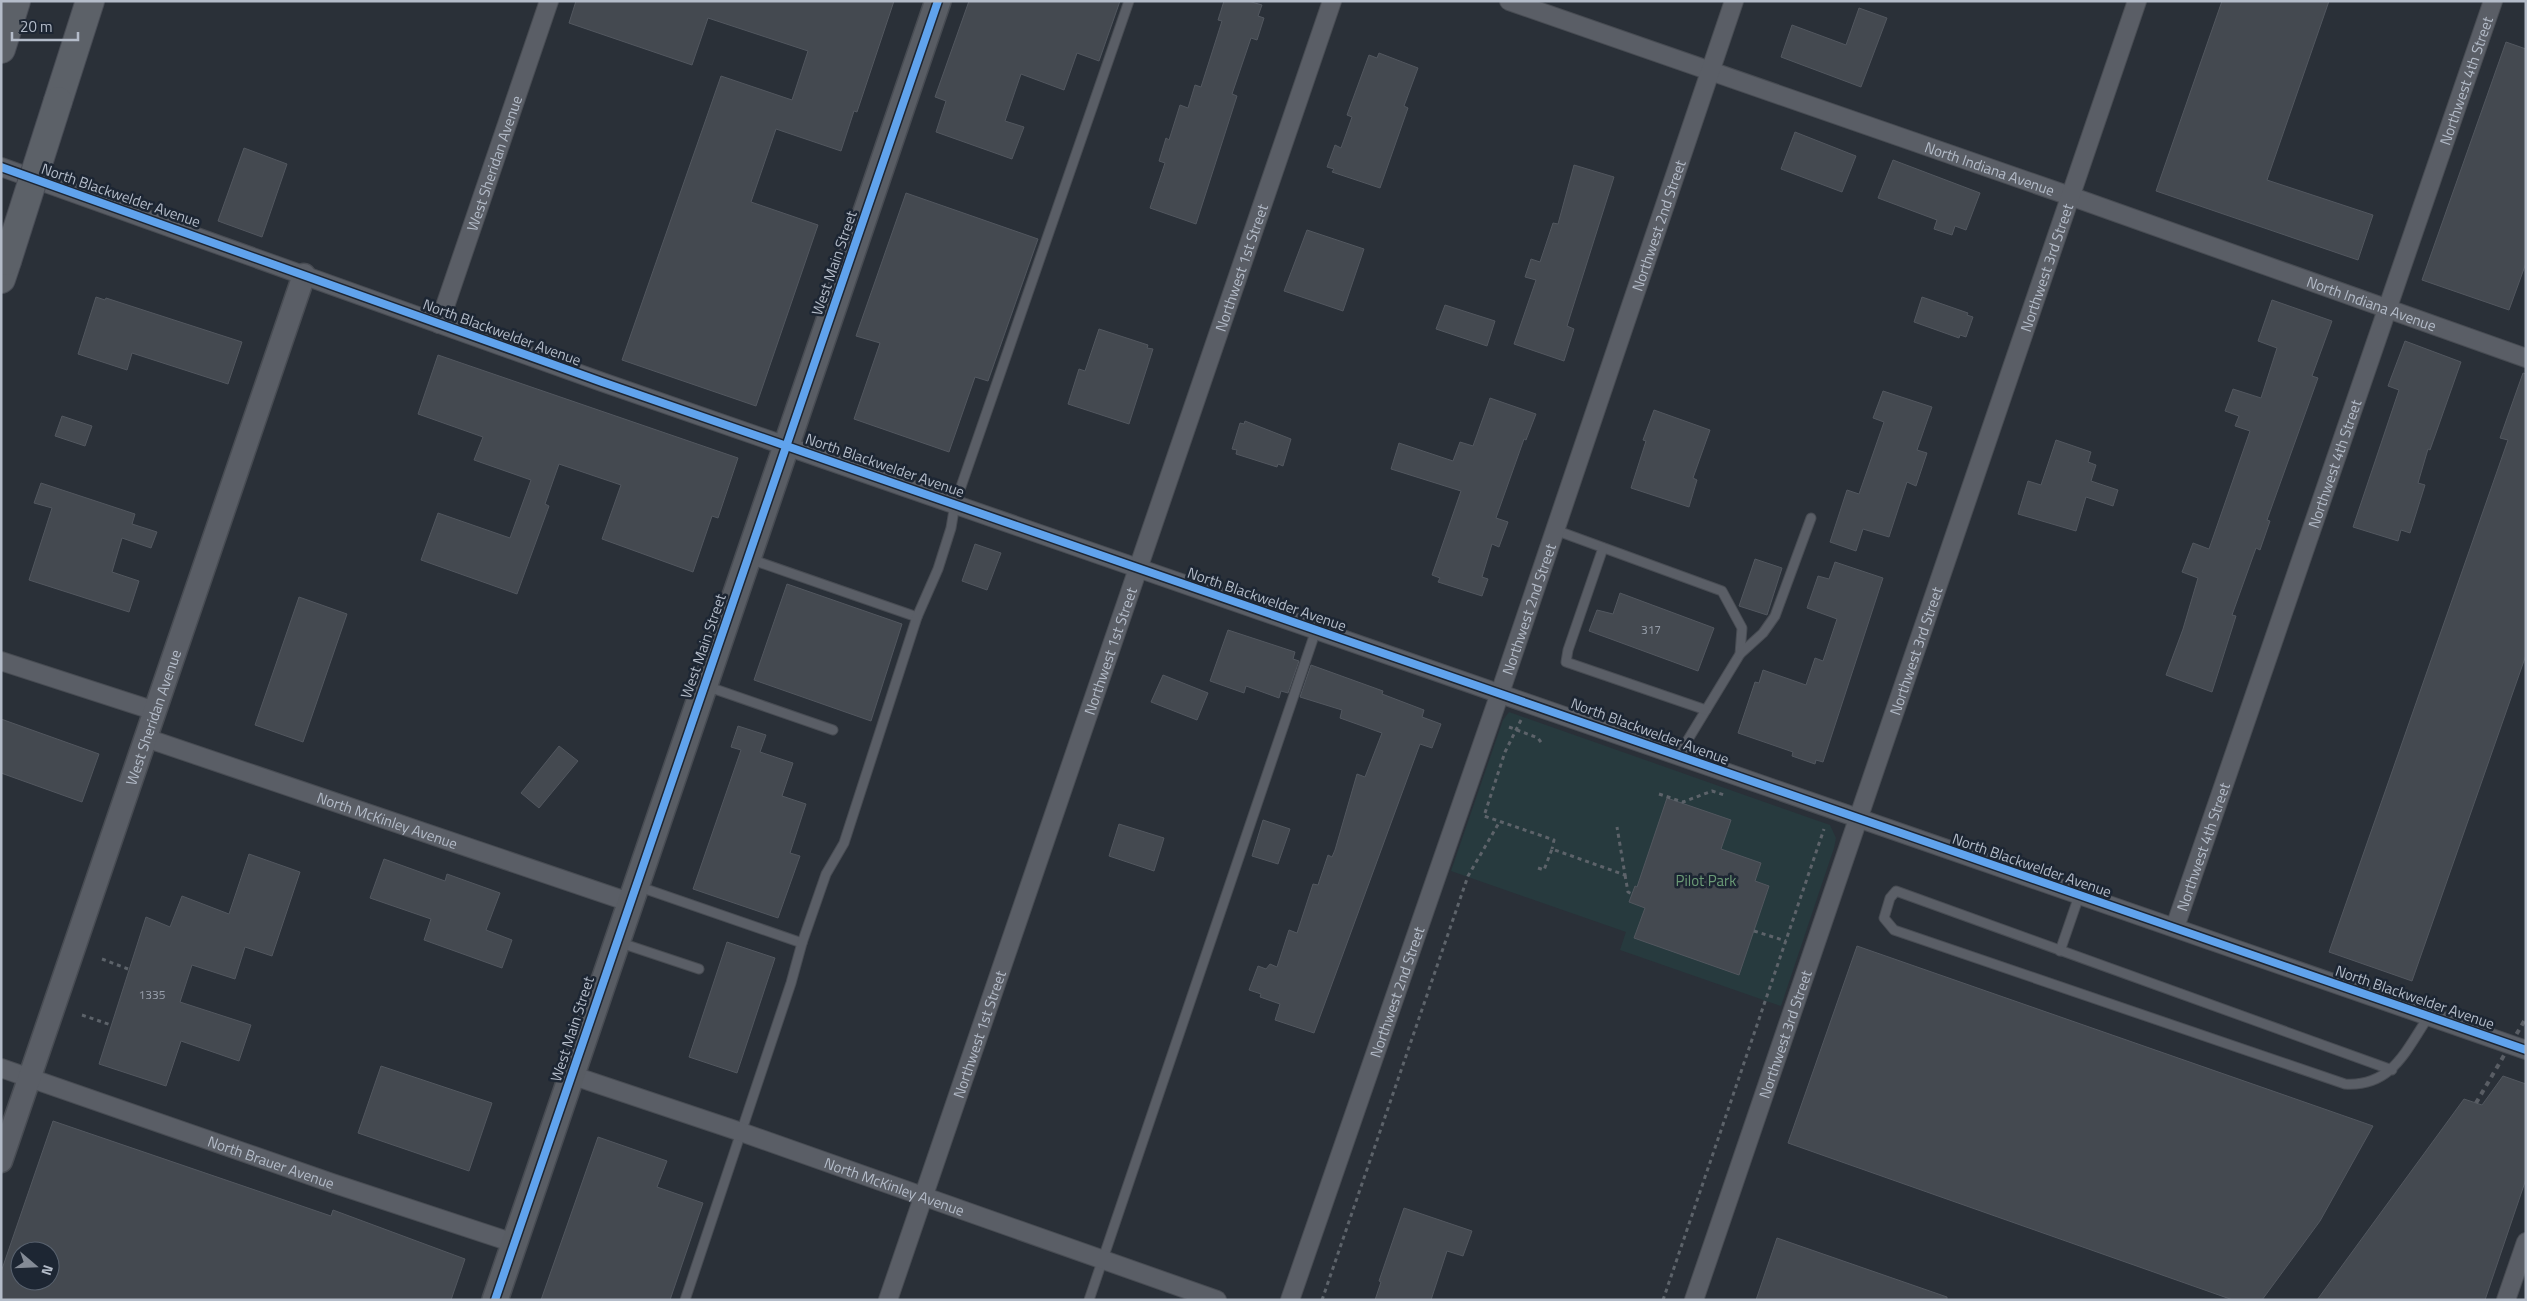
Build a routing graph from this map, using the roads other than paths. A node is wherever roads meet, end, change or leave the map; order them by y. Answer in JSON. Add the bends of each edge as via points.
{"nodes":[{"id":1,"x":16,"y":1,"type":"edge"},
{"id":2,"x":90,"y":1,"type":"edge"},
{"id":3,"x":549,"y":1,"type":"edge"},
{"id":4,"x":938,"y":1,"type":"edge"},
{"id":5,"x":1129,"y":1,"type":"edge"},
{"id":6,"x":1332,"y":1,"type":"edge"},
{"id":7,"x":1509,"y":1,"type":"edge"},
{"id":8,"x":1734,"y":1,"type":"edge"},
{"id":9,"x":2137,"y":1,"type":"edge"},
{"id":10,"x":2494,"y":1,"type":"edge"},
{"id":11,"x":1,"y":49,"type":"edge"},
{"id":12,"x":1710,"y":71,"type":"junction"},
{"id":13,"x":1,"y":167,"type":"edge"},
{"id":14,"x":2070,"y":196,"type":"junction"},
{"id":15,"x":4,"y":270,"type":"edge"},
{"id":16,"x":304,"y":275,"type":"junction"},
{"id":17,"x":2389,"y":310,"type":"junction"},
{"id":18,"x":439,"y":324,"type":"junction"},
{"id":19,"x":2526,"y":358,"type":"edge"},
{"id":20,"x":786,"y":446,"type":"junction"},
{"id":21,"x":955,"y":504,"type":"junction"},
{"id":22,"x":1811,"y":518,"type":"dead end"},
{"id":23,"x":1555,"y":530,"type":"junction"},
{"id":24,"x":1603,"y":548,"type":"junction"},
{"id":25,"x":748,"y":558,"type":"junction"},
{"id":26,"x":1137,"y":569,"type":"junction"},
{"id":27,"x":917,"y":617,"type":"junction"},
{"id":28,"x":1316,"y":630,"type":"junction"},
{"id":29,"x":1740,"y":654,"type":"junction"},
{"id":30,"x":1,"y":661,"type":"edge"},
{"id":31,"x":704,"y":685,"type":"junction"},
{"id":32,"x":1500,"y":693,"type":"junction"},
{"id":33,"x":1706,"y":710,"type":"junction"},
{"id":34,"x":155,"y":711,"type":"junction"},
{"id":35,"x":833,"y":730,"type":"dead end"},
{"id":36,"x":146,"y":738,"type":"junction"},
{"id":37,"x":1678,"y":756,"type":"junction"},
{"id":38,"x":1857,"y":820,"type":"junction"},
{"id":39,"x":632,"y":894,"type":"junction"},
{"id":40,"x":2078,"y":896,"type":"junction"},
{"id":41,"x":2175,"y":927,"type":"junction"},
{"id":42,"x":616,"y":941,"type":"junction"},
{"id":43,"x":802,"y":943,"type":"junction"},
{"id":44,"x":2060,"y":951,"type":"junction"},
{"id":45,"x":699,"y":969,"type":"dead end"},
{"id":46,"x":2430,"y":1016,"type":"junction"},
{"id":47,"x":2526,"y":1050,"type":"edge"},
{"id":48,"x":1,"y":1068,"type":"edge"},
{"id":49,"x":2392,"y":1070,"type":"junction"},
{"id":50,"x":571,"y":1075,"type":"junction"},
{"id":51,"x":29,"y":1078,"type":"junction"},
{"id":52,"x":741,"y":1132,"type":"junction"},
{"id":53,"x":1,"y":1161,"type":"edge"},
{"id":54,"x":923,"y":1196,"type":"junction"},
{"id":55,"x":2526,"y":1242,"type":"edge"},
{"id":56,"x":514,"y":1244,"type":"junction"},
{"id":57,"x":1102,"y":1260,"type":"junction"},
{"id":58,"x":495,"y":1300,"type":"edge"},
{"id":59,"x":684,"y":1300,"type":"edge"},
{"id":60,"x":888,"y":1300,"type":"edge"},
{"id":61,"x":1089,"y":1300,"type":"edge"},
{"id":62,"x":1218,"y":1300,"type":"edge"},
{"id":63,"x":1290,"y":1300,"type":"edge"},
{"id":64,"x":1694,"y":1300,"type":"edge"},
{"id":65,"x":2506,"y":1300,"type":"edge"}],
"edges":[{"from":1,"to":11,"type":"main road"},
{"from":2,"to":15,"type":"main road","bridge":true},
{"from":3,"to":18,"type":"street","name":"West Sheridan Avenue"},
{"from":4,"to":20,"type":"main road","name":"West Main Street"},
{"from":5,"to":21,"type":"lane"},
{"from":6,"to":26,"type":"street","name":"Northwest 1st Street"},
{"from":7,"to":12,"type":"street","name":"North Indiana Avenue"},
{"from":8,"to":12,"type":"street","name":"Northwest 2nd Street"},
{"from":9,"to":14,"type":"street","name":"Northwest 3rd Street"},
{"from":10,"to":17,"type":"street","name":"Northwest 4th Street"},
{"from":12,"to":14,"type":"street","name":"North Indiana Avenue"},
{"from":12,"to":23,"type":"street","name":"Northwest 2nd Street"},
{"from":13,"to":16,"type":"street","name":"North Blackwelder Avenue"},
{"from":14,"to":17,"type":"street","name":"North Indiana Avenue"},
{"from":14,"to":38,"type":"street","name":"Northwest 3rd Street"},
{"from":16,"to":18,"type":"street","name":"North Blackwelder Avenue"},
{"from":16,"to":34,"type":"street","name":"West Sheridan Avenue"},
{"from":17,"to":19,"type":"street","name":"North Indiana Avenue"},
{"from":17,"to":41,"type":"street","name":"Northwest 4th Street"},
{"from":18,"to":20,"type":"street","name":"North Blackwelder Avenue"},
{"from":20,"to":21,"type":"street","name":"North Blackwelder Avenue"},
{"from":20,"to":25,"type":"main road","name":"West Main Street"},
{"from":21,"to":26,"type":"street","name":"North Blackwelder Avenue"},
{"from":21,"to":27,"type":"lane","via":[[938,569]]},
{"from":22,"to":29,"type":"lane","via":[[1775,616],[1763,633]]},
{"from":23,"to":24,"type":"lane"},
{"from":23,"to":32,"type":"street","name":"Northwest 2nd Street"},
{"from":24,"to":29,"type":"lane","via":[[1722,591],[1742,628]]},
{"from":24,"to":33,"type":"lane","via":[[1566,662]]},
{"from":25,"to":27,"type":"lane"},
{"from":25,"to":31,"type":"main road","name":"West Main Street"},
{"from":26,"to":28,"type":"street","name":"North Blackwelder Avenue"},
{"from":26,"to":54,"type":"street","name":"Northwest 1st Street"},
{"from":27,"to":43,"type":"lane","via":[[844,843],[826,874]]},
{"from":28,"to":32,"type":"street","name":"North Blackwelder Avenue"},
{"from":28,"to":57,"type":"lane"},
{"from":29,"to":33,"type":"lane"},
{"from":30,"to":34,"type":"street"},
{"from":31,"to":35,"type":"lane"},
{"from":31,"to":39,"type":"main road","name":"West Main Street"},
{"from":32,"to":37,"type":"street","name":"North Blackwelder Avenue"},
{"from":32,"to":63,"type":"street","name":"Northwest 2nd Street"},
{"from":33,"to":37,"type":"lane"},
{"from":34,"to":36,"type":"street","name":"West Sheridan Avenue"},
{"from":36,"to":39,"type":"street","name":"North McKinley Avenue"},
{"from":36,"to":51,"type":"street","name":"West Sheridan Avenue"},
{"from":37,"to":38,"type":"street","name":"North Blackwelder Avenue"},
{"from":38,"to":40,"type":"street","name":"North Blackwelder Avenue"},
{"from":38,"to":64,"type":"street","name":"Northwest 3rd Street"},
{"from":39,"to":42,"type":"main road","name":"West Main Street"},
{"from":39,"to":43,"type":"lane"},
{"from":40,"to":41,"type":"street","name":"North Blackwelder Avenue"},
{"from":40,"to":44,"type":"lane"},
{"from":41,"to":46,"type":"street","name":"North Blackwelder Avenue"},
{"from":42,"to":45,"type":"lane"},
{"from":42,"to":50,"type":"main road","name":"West Main Street"},
{"from":43,"to":52,"type":"lane"},
{"from":44,"to":49,"type":"lane"},
{"from":44,"to":49,"type":"lane","via":[[1896,891],[1890,898],[1884,918],[1894,930],[2345,1084],[2362,1085]]},
{"from":46,"to":47,"type":"street","name":"North Blackwelder Avenue"},
{"from":46,"to":49,"type":"lane"},
{"from":48,"to":51,"type":"street","name":"North Brauer Avenue"},
{"from":50,"to":52,"type":"street","name":"North McKinley Avenue"},
{"from":50,"to":56,"type":"main road","name":"West Main Street"},
{"from":51,"to":53,"type":"street","name":"West Sheridan Avenue"},
{"from":51,"to":56,"type":"street","name":"North Brauer Avenue"},
{"from":52,"to":54,"type":"street","name":"North McKinley Avenue"},
{"from":52,"to":59,"type":"lane"},
{"from":54,"to":57,"type":"street","name":"North McKinley Avenue"},
{"from":54,"to":60,"type":"street","name":"Northwest 1st Street"},
{"from":55,"to":65,"type":"street"},
{"from":56,"to":58,"type":"main road","name":"West Main Street"},
{"from":57,"to":61,"type":"lane"},
{"from":57,"to":62,"type":"street","name":"North McKinley Avenue"}]}
